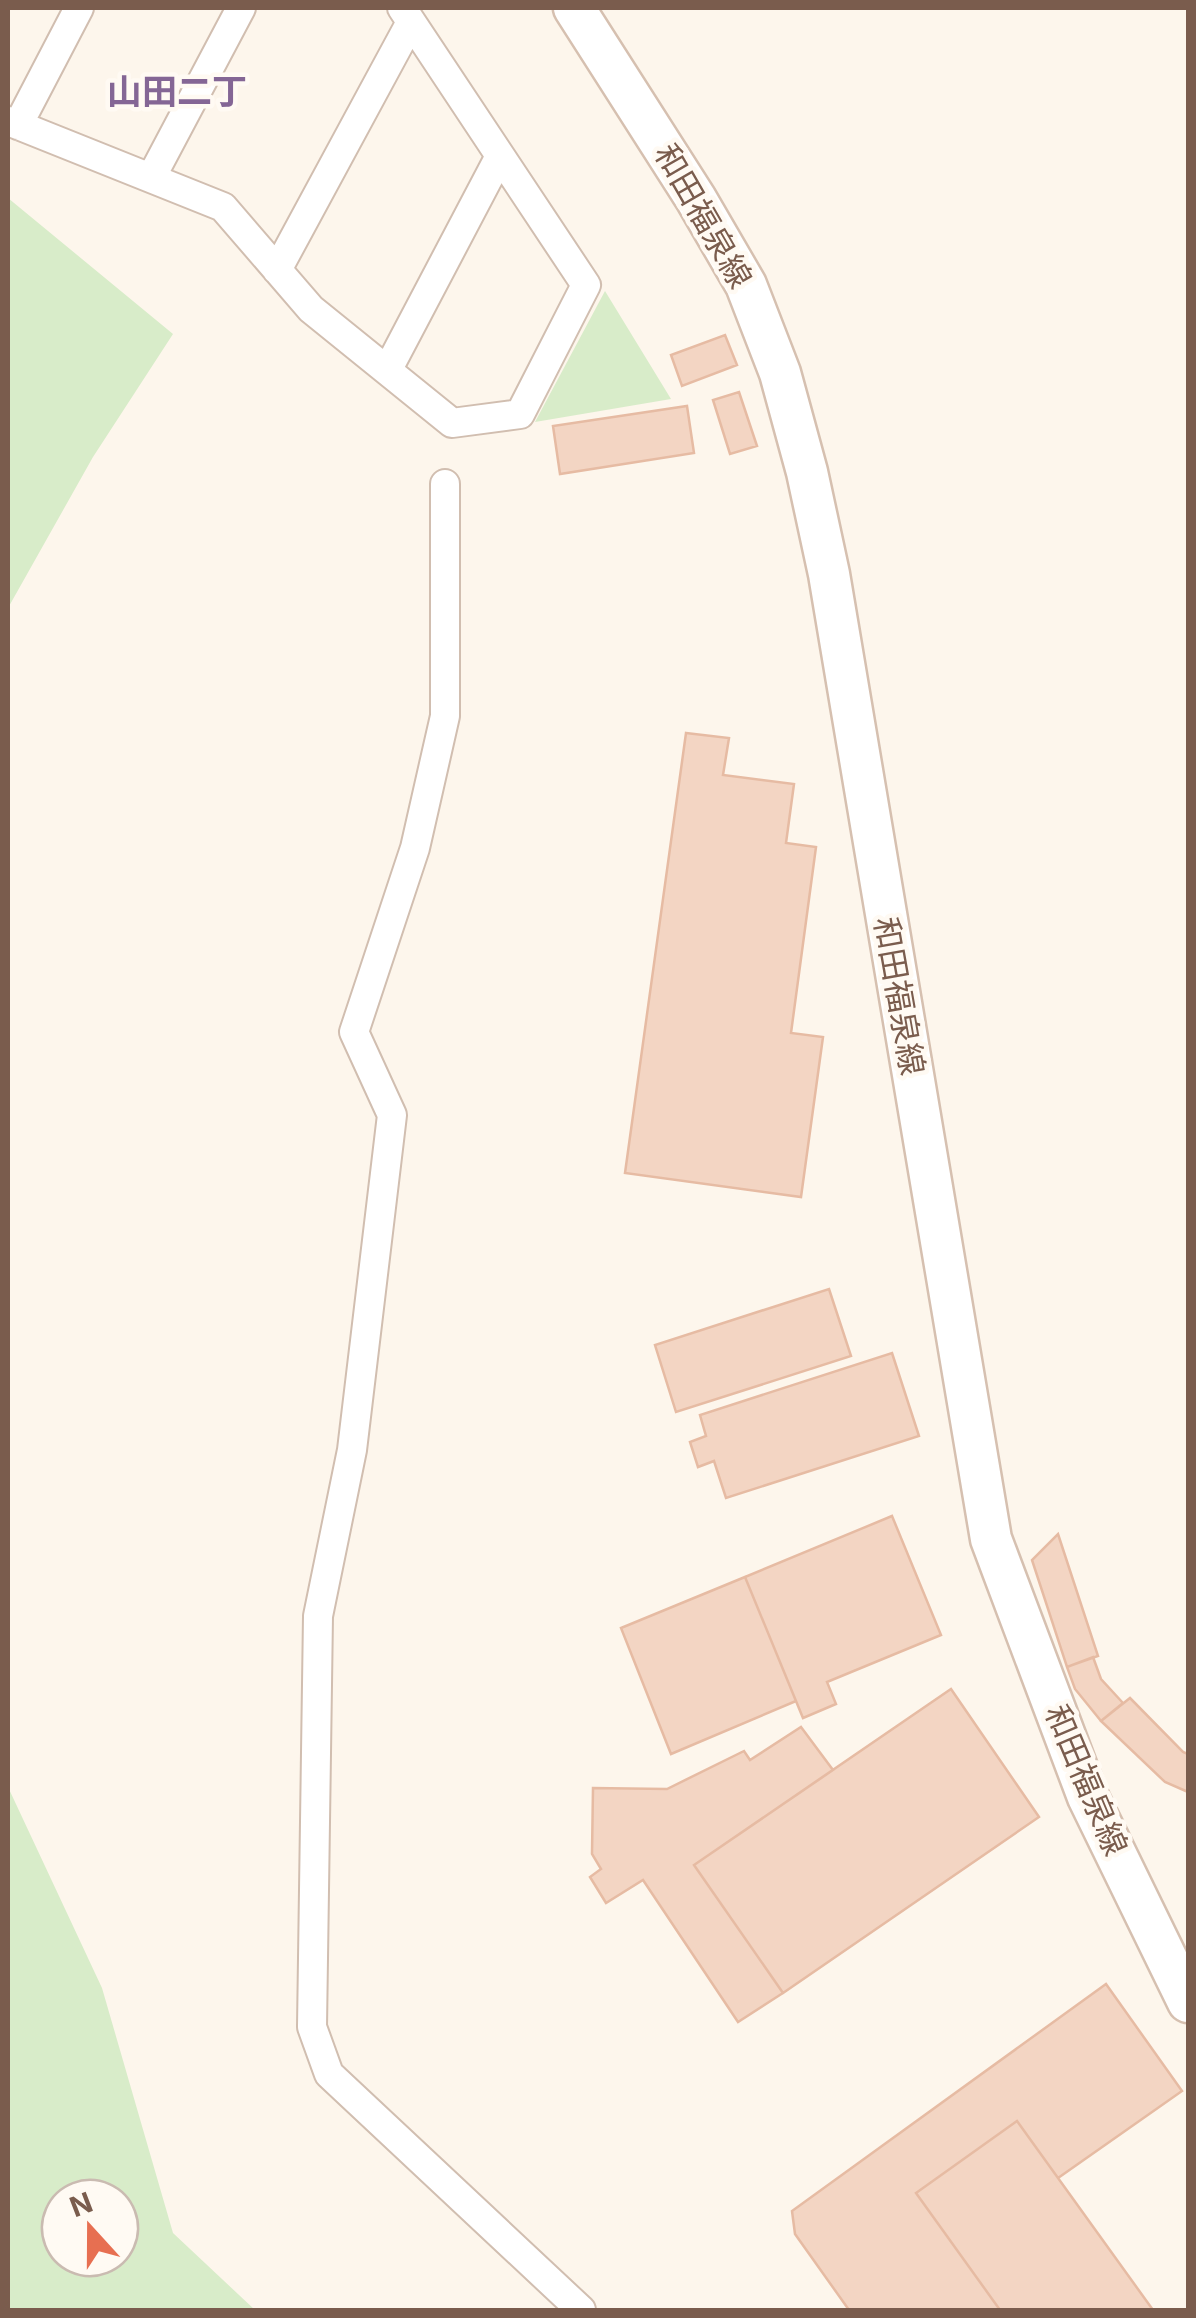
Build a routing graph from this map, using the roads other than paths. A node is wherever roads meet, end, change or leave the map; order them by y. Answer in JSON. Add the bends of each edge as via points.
{"nodes":[{"id":1,"x":79,"y":8,"type":"edge"},
{"id":2,"x":241,"y":8,"type":"edge"},
{"id":3,"x":574,"y":8,"type":"edge"},
{"id":4,"x":406,"y":15,"type":"edge"},
{"id":5,"x":13,"y":122,"type":"edge"},
{"id":6,"x":500,"y":156,"type":"junction"},
{"id":7,"x":152,"y":178,"type":"junction"},
{"id":8,"x":277,"y":270,"type":"junction"},
{"id":9,"x":388,"y":370,"type":"junction"},
{"id":10,"x":445,"y":484,"type":"dead end"},
{"id":11,"x":1188,"y":2002,"type":"edge"},
{"id":12,"x":582,"y":2310,"type":"edge"}],
"edges":[{"from":1,"to":5,"type":"street"},
{"from":2,"to":7,"type":"street"},
{"from":3,"to":11,"type":"main road","name":"和田福泉線","via":[[746,285],[780,373],[829,574],[990,1539],[1088,1797]]},
{"from":4,"to":6,"type":"street"},
{"from":4,"to":8,"type":"street"},
{"from":5,"to":7,"type":"street"},
{"from":6,"to":9,"type":"street"},
{"from":6,"to":9,"type":"street","via":[[586,285],[520,414],[452,424]]},
{"from":7,"to":8,"type":"street","via":[[223,207]]},
{"from":8,"to":9,"type":"street","via":[[311,309]]},
{"from":10,"to":12,"type":"street","via":[[445,716],[415,848],[354,1032],[392,1114],[352,1450],[318,1616],[312,2027],[329,2074]]}]}
